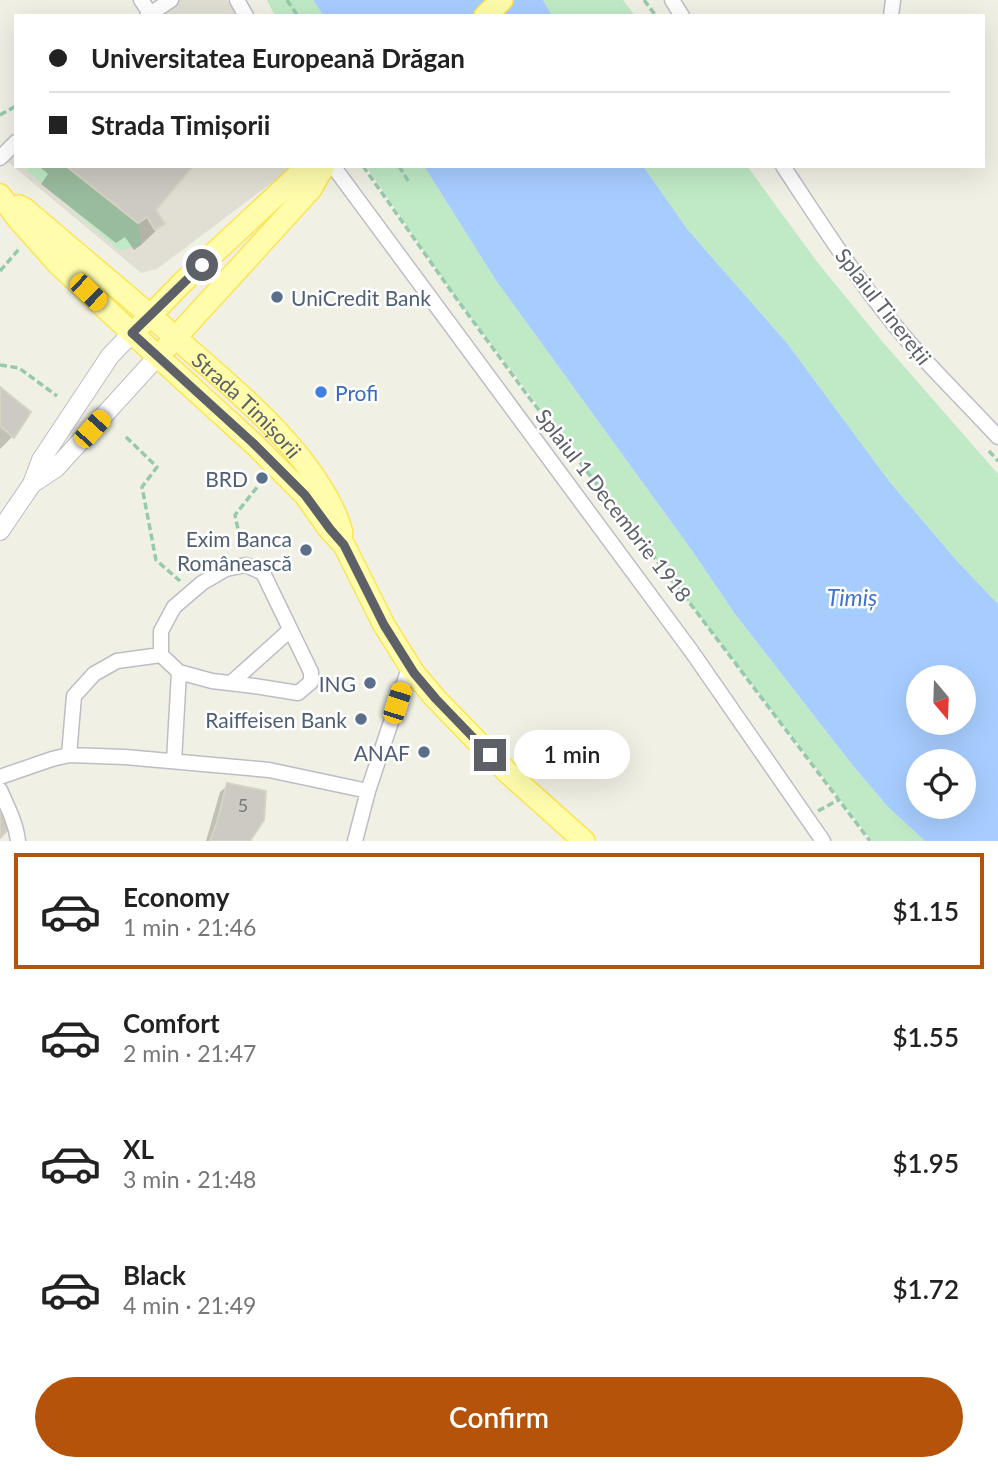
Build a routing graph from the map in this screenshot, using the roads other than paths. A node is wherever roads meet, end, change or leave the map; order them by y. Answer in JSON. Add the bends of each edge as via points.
{"nodes":[{"id":1,"x":171,"y":0,"type":"edge"},
{"id":2,"x":502,"y":0,"type":"edge"},
{"id":3,"x":150,"y":14,"type":"edge"},
{"id":4,"x":487,"y":14,"type":"edge"},
{"id":5,"x":14,"y":144,"type":"edge"},
{"id":6,"x":0,"y":158,"type":"edge"},
{"id":7,"x":323,"y":168,"type":"edge"},
{"id":8,"x":334,"y":168,"type":"edge"},
{"id":9,"x":784,"y":168,"type":"edge"},
{"id":10,"x":306,"y":171,"type":"edge"},
{"id":11,"x":2,"y":196,"type":"edge"},
{"id":12,"x":151,"y":315,"type":"junction"},
{"id":13,"x":132,"y":333,"type":"junction"},
{"id":14,"x":176,"y":337,"type":"junction"},
{"id":15,"x":158,"y":356,"type":"junction"},
{"id":16,"x":998,"y":437,"type":"edge"},
{"id":17,"x":32,"y":484,"type":"junction"},
{"id":18,"x":0,"y":531,"type":"edge"},
{"id":19,"x":344,"y":545,"type":"junction"},
{"id":20,"x":290,"y":630,"type":"junction"},
{"id":21,"x":161,"y":655,"type":"junction"},
{"id":22,"x":410,"y":665,"type":"junction"},
{"id":23,"x":179,"y":672,"type":"junction"},
{"id":24,"x":231,"y":683,"type":"junction"},
{"id":25,"x":69,"y":755,"type":"junction"},
{"id":26,"x":174,"y":761,"type":"junction"},
{"id":27,"x":0,"y":777,"type":"edge"},
{"id":28,"x":0,"y":790,"type":"edge"},
{"id":29,"x":368,"y":791,"type":"junction"},
{"id":30,"x":18,"y":841,"type":"edge"},
{"id":31,"x":355,"y":841,"type":"edge"},
{"id":32,"x":584,"y":841,"type":"edge"},
{"id":33,"x":823,"y":841,"type":"edge"}],
"edges":[{"from":1,"to":3,"type":"street"},
{"from":2,"to":4,"type":"main road"},
{"from":5,"to":6,"type":"street"},
{"from":7,"to":14,"type":"main road","via":[[311,189]]},
{"from":8,"to":33,"type":"street","name":"Splaiul 1 Decembrie 1918","via":[[692,652]]},
{"from":9,"to":16,"type":"street","name":"Splaiul Tinereții","via":[[886,314]]},
{"from":10,"to":12,"type":"main road"},
{"from":11,"to":12,"type":"main road","name":"Strada Timișorii","via":[[25,209]]},
{"from":11,"to":13,"type":"main road","name":"Strada Timișorii","via":[[58,264]]},
{"from":12,"to":13,"type":"main road"},
{"from":12,"to":14,"type":"main road","name":"Strada Timișorii"},
{"from":13,"to":15,"type":"main road","name":"Strada Timișorii"},
{"from":13,"to":17,"type":"street","via":[[110,356],[41,460]]},
{"from":14,"to":15,"type":"main road"},
{"from":14,"to":19,"type":"main road","name":"Strada Timișorii","via":[[270,423],[302,459],[340,521]]},
{"from":15,"to":17,"type":"street","via":[[56,468]]},
{"from":15,"to":19,"type":"main road","name":"Strada Timișorii","via":[[305,495]]},
{"from":17,"to":18,"type":"street"},
{"from":19,"to":22,"type":"main road","name":"Strada Timișorii","via":[[384,625]]},
{"from":20,"to":21,"type":"street","via":[[263,573],[246,565],[226,569],[174,607],[161,631]]},
{"from":20,"to":24,"type":"street"},
{"from":20,"to":24,"type":"street","via":[[311,672],[311,682],[298,693]]},
{"from":21,"to":23,"type":"street"},
{"from":21,"to":25,"type":"street","via":[[117,661],[94,674],[74,696]]},
{"from":22,"to":29,"type":"street"},
{"from":22,"to":32,"type":"main road","name":"Strada Timișorii","via":[[436,699],[508,773]]},
{"from":23,"to":24,"type":"street"},
{"from":23,"to":26,"type":"street"},
{"from":25,"to":26,"type":"street"},
{"from":25,"to":27,"type":"street"},
{"from":26,"to":29,"type":"street","via":[[268,770]]},
{"from":28,"to":30,"type":"street"},
{"from":29,"to":31,"type":"street"}]}
